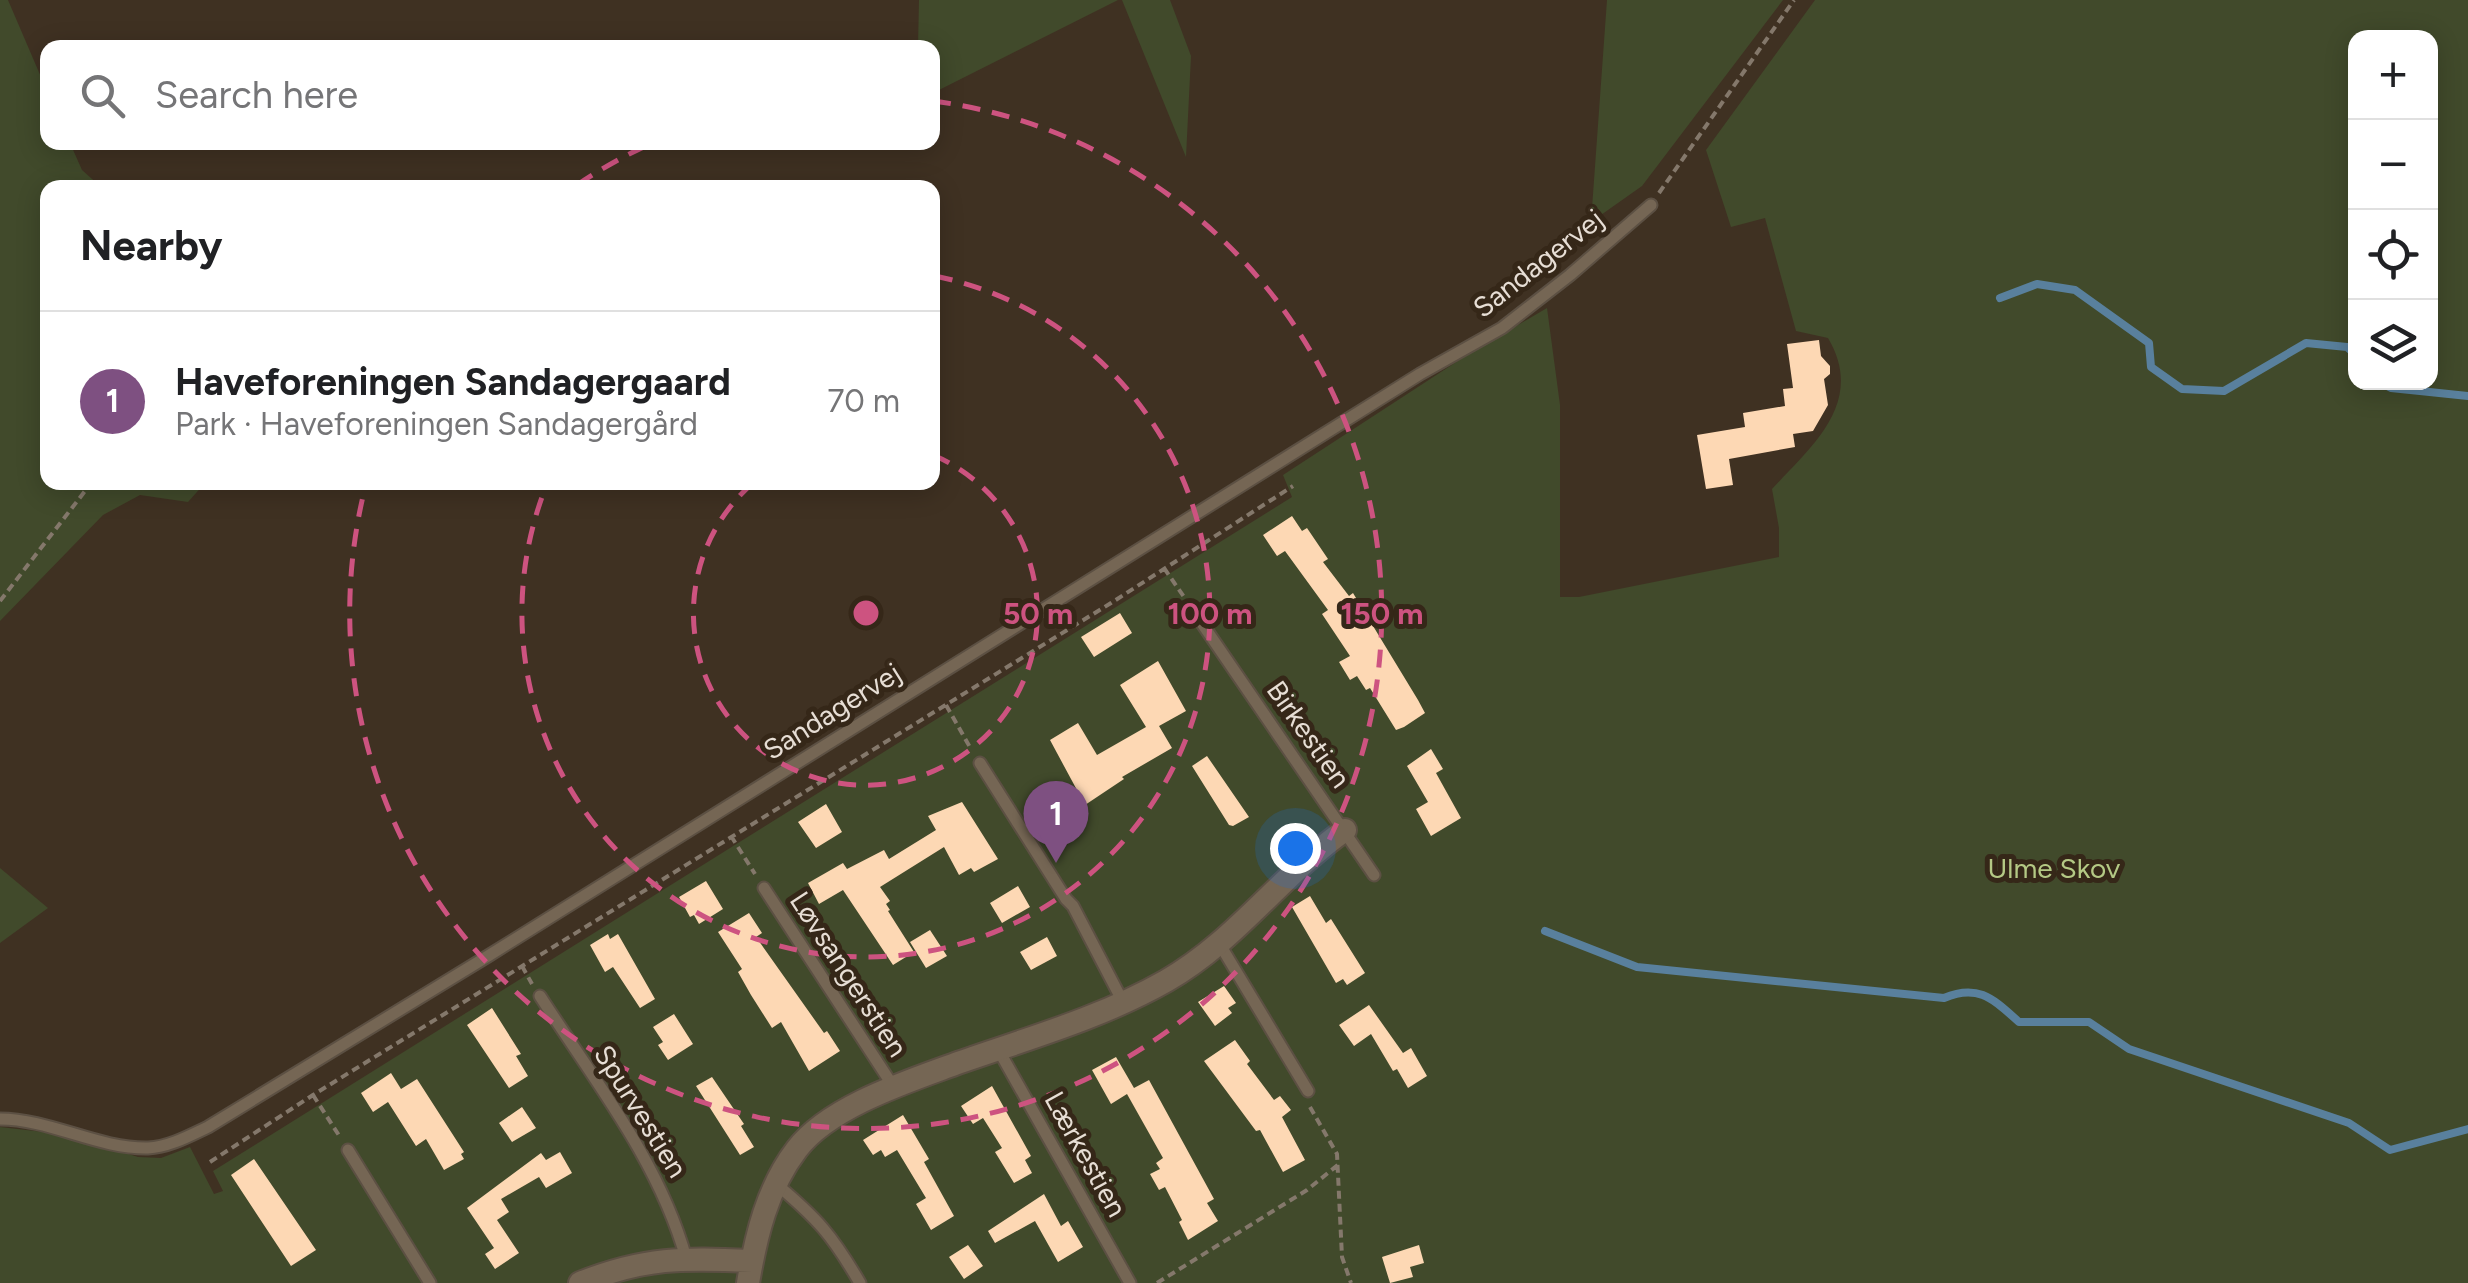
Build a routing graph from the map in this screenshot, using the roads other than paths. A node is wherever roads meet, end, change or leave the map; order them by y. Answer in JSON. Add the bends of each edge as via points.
{"nodes":[{"id":1,"x":1651,"y":205,"type":"road end"},
{"id":2,"x":1201,"y":622,"type":"road end"},
{"id":3,"x":980,"y":763,"type":"road end"},
{"id":4,"x":1344,"y":830,"type":"junction"},
{"id":5,"x":1374,"y":875,"type":"dead end"},
{"id":6,"x":764,"y":888,"type":"road end"},
{"id":7,"x":1219,"y":943,"type":"junction"},
{"id":8,"x":540,"y":996,"type":"dead end"},
{"id":9,"x":1124,"y":1004,"type":"junction"},
{"id":10,"x":998,"y":1049,"type":"junction"},
{"id":11,"x":892,"y":1086,"type":"junction"},
{"id":12,"x":1308,"y":1091,"type":"road end"},
{"id":13,"x":0,"y":1118,"type":"edge"},
{"id":14,"x":348,"y":1150,"type":"road end"},
{"id":15,"x":775,"y":1183,"type":"junction"},
{"id":16,"x":686,"y":1258,"type":"junction"},
{"id":17,"x":750,"y":1272,"type":"edge"},
{"id":18,"x":430,"y":1283,"type":"edge"},
{"id":19,"x":580,"y":1283,"type":"edge"},
{"id":20,"x":860,"y":1283,"type":"edge"},
{"id":21,"x":1130,"y":1283,"type":"edge"}],
"edges":[{"from":1,"to":13,"type":"lane","name":"Sandagervej","via":[[1502,328],[208,1127],[150,1148]]},
{"from":2,"to":4,"type":"lane","name":"Birkestien"},
{"from":3,"to":9,"type":"lane","via":[[1073,906]]},
{"from":4,"to":5,"type":"lane","name":"Birkestien"},
{"from":4,"to":7,"type":"street"},
{"from":6,"to":11,"type":"lane","name":"Løvsangerstien"},
{"from":7,"to":9,"type":"street"},
{"from":7,"to":12,"type":"lane"},
{"from":8,"to":16,"type":"lane","name":"Spurvestien","via":[[654,1175]]},
{"from":9,"to":10,"type":"street"},
{"from":10,"to":11,"type":"street"},
{"from":10,"to":21,"type":"lane","name":"Lærkestien"},
{"from":11,"to":15,"type":"street","via":[[799,1146]]},
{"from":14,"to":18,"type":"lane"},
{"from":15,"to":17,"type":"street"},
{"from":15,"to":20,"type":"lane","via":[[832,1236]]},
{"from":16,"to":17,"type":"street"},
{"from":16,"to":19,"type":"street","via":[[632,1264]]}]}
